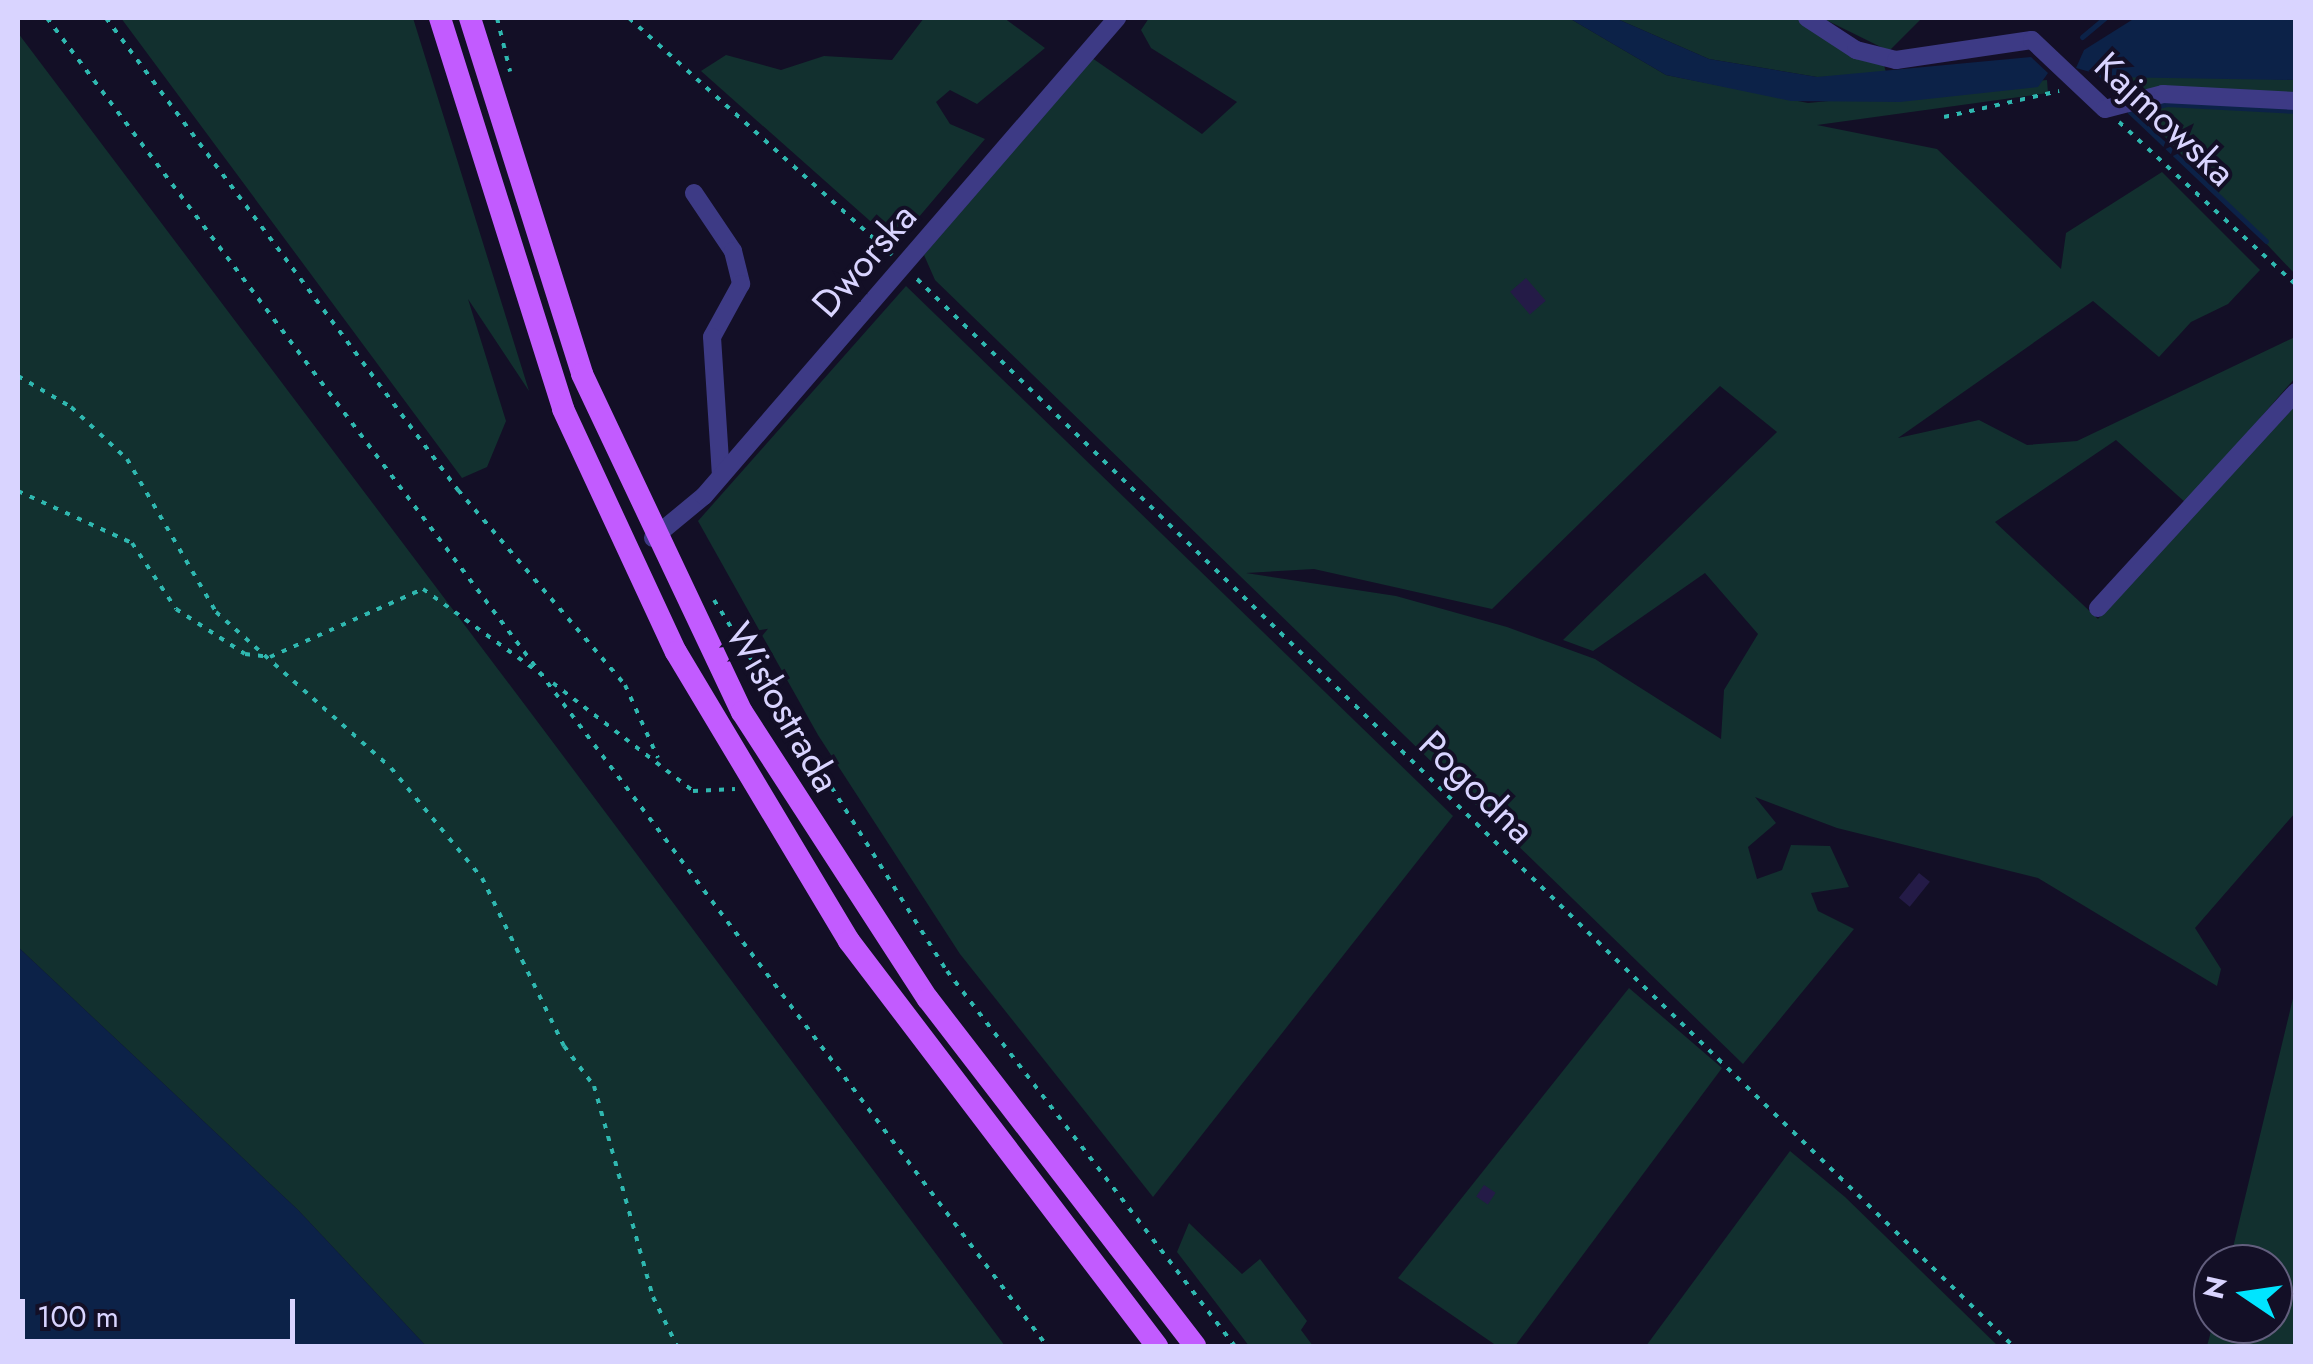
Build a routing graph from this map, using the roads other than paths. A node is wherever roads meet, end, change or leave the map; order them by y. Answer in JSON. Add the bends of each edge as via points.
{"nodes":[{"id":1,"x":440,"y":18,"type":"edge"},
{"id":2,"x":470,"y":18,"type":"edge"},
{"id":3,"x":1117,"y":18,"type":"edge"},
{"id":4,"x":1807,"y":18,"type":"edge"},
{"id":5,"x":2296,"y":101,"type":"edge"},
{"id":6,"x":694,"y":194,"type":"dead end"},
{"id":7,"x":2296,"y":392,"type":"edge"},
{"id":8,"x":722,"y":476,"type":"junction"},
{"id":9,"x":652,"y":538,"type":"junction"},
{"id":10,"x":627,"y":552,"type":"junction"},
{"id":11,"x":2098,"y":608,"type":"dead end"},
{"id":12,"x":1157,"y":1346,"type":"edge"},
{"id":13,"x":1195,"y":1346,"type":"edge"}],
"edges":[{"from":1,"to":10,"type":"main road","name":"Wisłostrada","via":[[520,294]]},
{"from":2,"to":9,"type":"main road","name":"Wisłostrada","via":[[558,308]]},
{"from":3,"to":8,"type":"street","name":"Dworska"},
{"from":4,"to":5,"type":"street","name":"Kajmowska","via":[[1856,50],[1896,60],[2032,40],[2105,109],[2163,94]]},
{"from":6,"to":8,"type":"street","via":[[732,251],[741,284],[712,337]]},
{"from":7,"to":11,"type":"street"},
{"from":8,"to":9,"type":"street","name":"Dworska"},
{"from":9,"to":10,"type":"main road"},
{"from":9,"to":13,"type":"main road","name":"Wisłostrada","via":[[742,712],[845,880]]},
{"from":10,"to":12,"type":"main road","name":"Wisłostrada","via":[[748,782],[924,1046]]}]}
